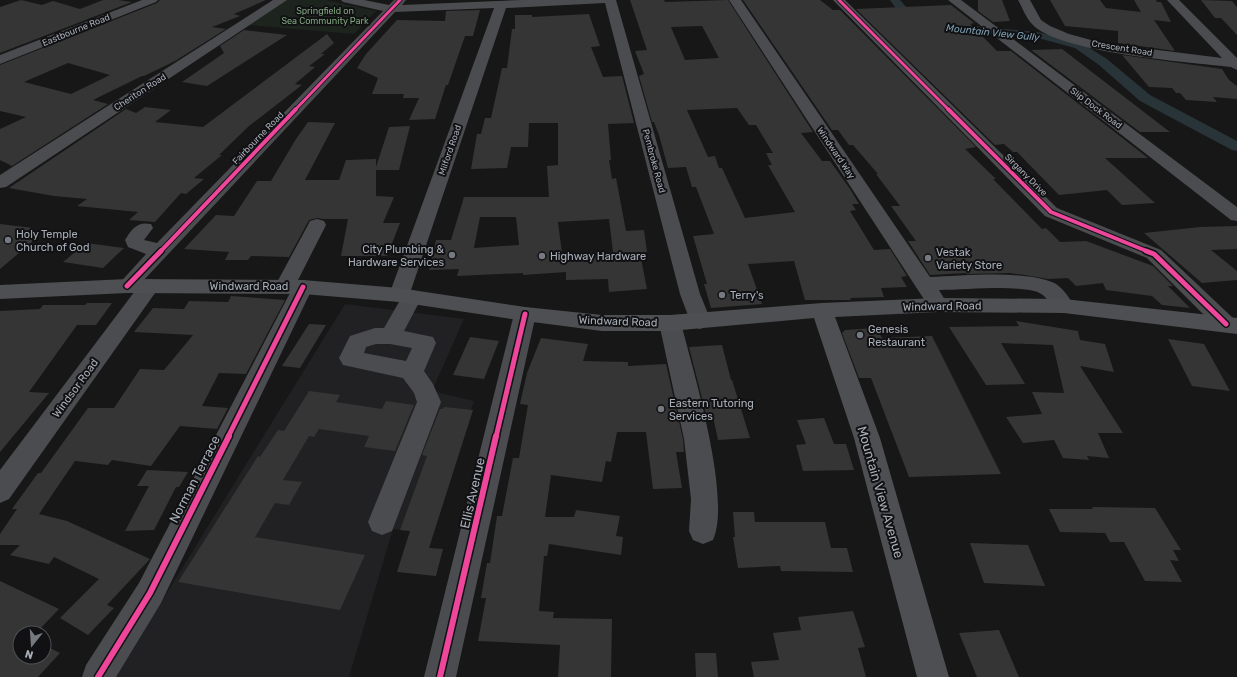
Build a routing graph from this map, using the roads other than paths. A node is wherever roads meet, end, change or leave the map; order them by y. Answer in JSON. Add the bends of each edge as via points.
{"nodes":[{"id":1,"x":152,"y":0,"type":"edge"},
{"id":2,"x":281,"y":0,"type":"edge"},
{"id":3,"x":347,"y":0,"type":"edge"},
{"id":4,"x":602,"y":0,"type":"edge"},
{"id":5,"x":610,"y":0,"type":"edge"},
{"id":6,"x":735,"y":0,"type":"edge"},
{"id":7,"x":840,"y":0,"type":"edge"},
{"id":8,"x":954,"y":0,"type":"edge"},
{"id":9,"x":1024,"y":0,"type":"edge"},
{"id":10,"x":1173,"y":0,"type":"edge"},
{"id":11,"x":501,"y":4,"type":"junction"},
{"id":12,"x":396,"y":5,"type":"edge"},
{"id":13,"x":0,"y":60,"type":"edge"},
{"id":14,"x":1236,"y":64,"type":"edge"},
{"id":15,"x":0,"y":183,"type":"edge"},
{"id":16,"x":1237,"y":216,"type":"edge"},
{"id":17,"x":317,"y":225,"type":"dead end"},
{"id":18,"x":144,"y":228,"type":"dead end"},
{"id":19,"x":162,"y":250,"type":"junction"},
{"id":20,"x":924,"y":284,"type":"junction"},
{"id":21,"x":139,"y":286,"type":"junction"},
{"id":22,"x":294,"y":287,"type":"junction"},
{"id":23,"x":0,"y":292,"type":"edge"},
{"id":24,"x":406,"y":296,"type":"junction"},
{"id":25,"x":938,"y":305,"type":"junction"},
{"id":26,"x":1064,"y":306,"type":"junction"},
{"id":27,"x":822,"y":310,"type":"junction"},
{"id":28,"x":525,"y":314,"type":"junction"},
{"id":29,"x":700,"y":321,"type":"junction"},
{"id":30,"x":670,"y":323,"type":"junction"},
{"id":31,"x":1231,"y":325,"type":"edge"},
{"id":32,"x":390,"y":336,"type":"junction"},
{"id":33,"x":410,"y":371,"type":"junction"},
{"id":34,"x":0,"y":491,"type":"edge"},
{"id":35,"x":382,"y":522,"type":"dead end"},
{"id":36,"x":703,"y":531,"type":"dead end"},
{"id":37,"x":98,"y":677,"type":"edge"},
{"id":38,"x":440,"y":677,"type":"edge"},
{"id":39,"x":933,"y":677,"type":"edge"}],
"edges":[{"from":1,"to":13,"type":"street","name":"Eastbourne Road"},
{"from":2,"to":15,"type":"street","name":"Cheriton Road"},
{"from":3,"to":12,"type":"street"},
{"from":4,"to":11,"type":"street"},
{"from":5,"to":29,"type":"street","name":"Pembroke Road","via":[[690,294]]},
{"from":6,"to":20,"type":"street","name":"Windward Way"},
{"from":7,"to":31,"type":"street","name":"Sirgany Drive","via":[[1051,212],[1154,254]]},
{"from":8,"to":16,"type":"street","name":"Slip Dock Road"},
{"from":9,"to":14,"type":"street","name":"Crescent Road","via":[[1036,22],[1065,37],[1100,47]]},
{"from":10,"to":14,"type":"street"},
{"from":11,"to":12,"type":"street"},
{"from":11,"to":24,"type":"street","name":"Milford Road"},
{"from":12,"to":19,"type":"street","name":"Fairbourne Road"},
{"from":17,"to":22,"type":"street","name":"Norman Terrace"},
{"from":18,"to":19,"type":"street","via":[[134,240],[135,243],[145,248]]},
{"from":19,"to":21,"type":"street","name":"Fairbourne Road"},
{"from":20,"to":25,"type":"street","name":"Windward Way"},
{"from":20,"to":26,"type":"street","via":[[1035,284],[1053,292]]},
{"from":21,"to":22,"type":"main road","name":"Windward Road"},
{"from":21,"to":23,"type":"main road","name":"Windward Road"},
{"from":21,"to":34,"type":"street","name":"Windsor Road"},
{"from":22,"to":24,"type":"main road","name":"Windward Road"},
{"from":22,"to":37,"type":"street","name":"Norman Terrace","via":[[150,593]]},
{"from":24,"to":28,"type":"main road","name":"Windward Road"},
{"from":24,"to":32,"type":"street","name":"Milford Road"},
{"from":25,"to":26,"type":"main road","name":"Windward Road"},
{"from":25,"to":27,"type":"main road","name":"Windward Road"},
{"from":26,"to":31,"type":"main road","name":"Windward Road"},
{"from":27,"to":29,"type":"main road","name":"Windward Road"},
{"from":27,"to":39,"type":"main road","name":"Mountain View Avenue","via":[[866,438]]},
{"from":28,"to":30,"type":"main road","name":"Windward Road","via":[[602,323]]},
{"from":28,"to":38,"type":"street","name":"Ellis Avenue"},
{"from":29,"to":30,"type":"main road","name":"Windward Road"},
{"from":30,"to":36,"type":"street","via":[[697,439],[705,499]]},
{"from":32,"to":33,"type":"street","via":[[426,343]]},
{"from":32,"to":33,"type":"street","via":[[375,336],[358,342],[351,360]]},
{"from":33,"to":35,"type":"street","via":[[425,390],[429,402]]}]}
